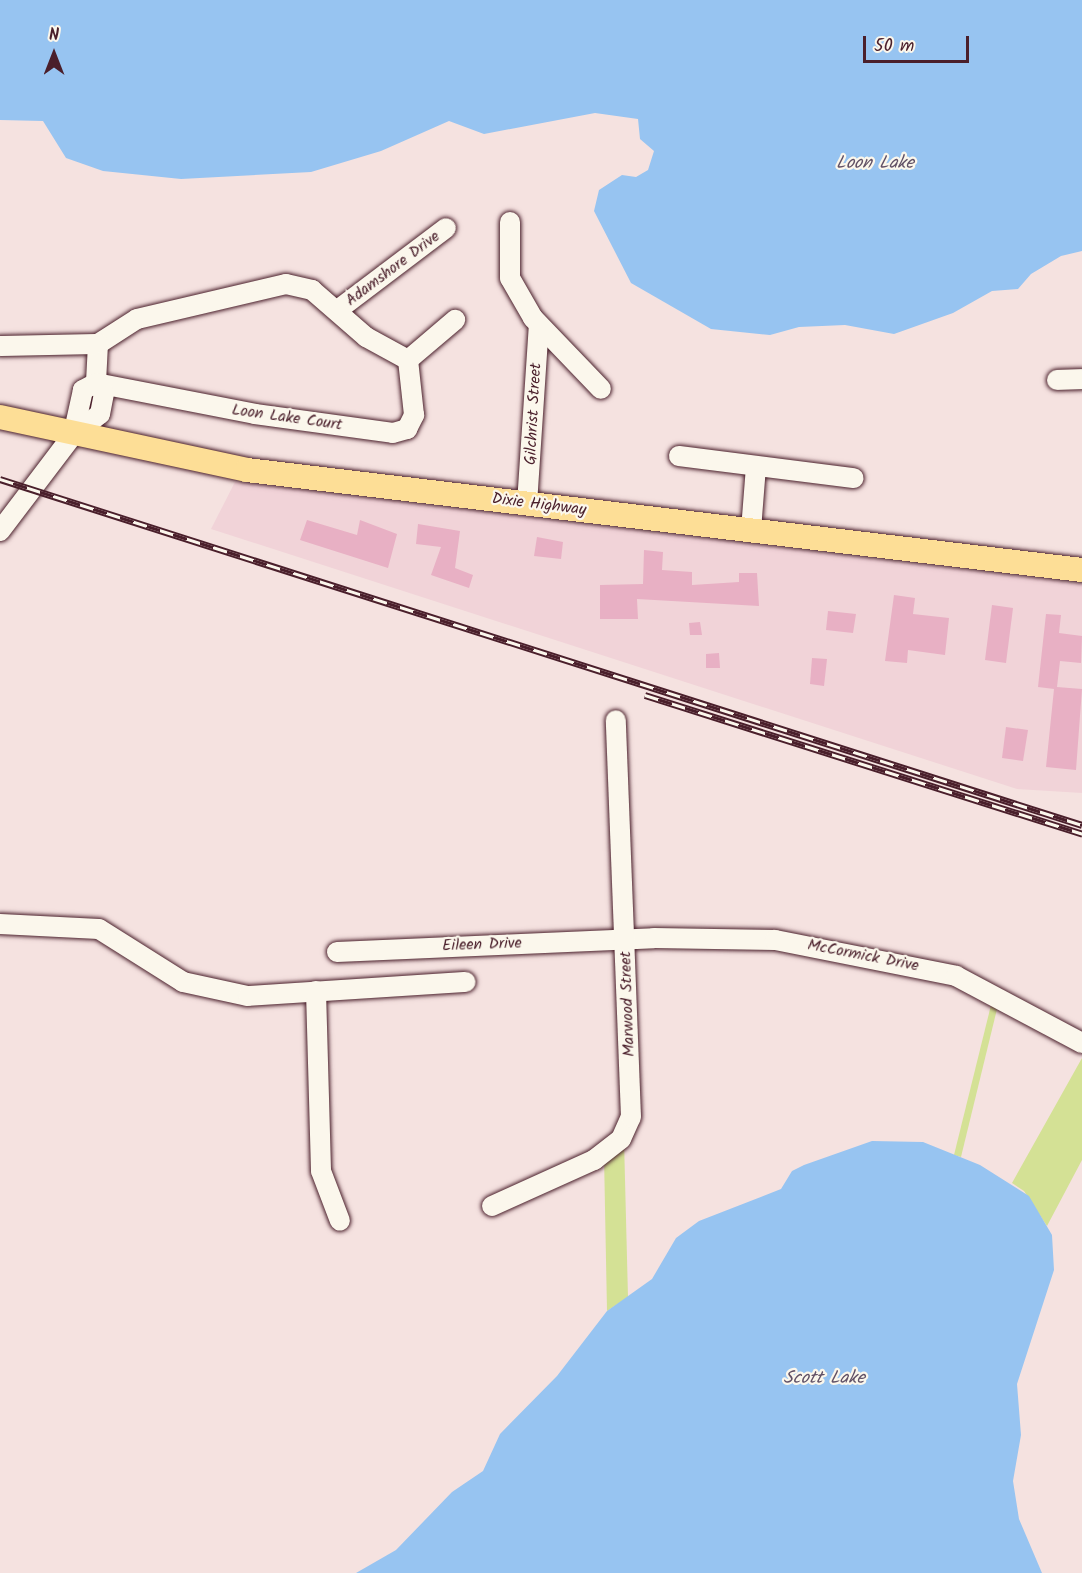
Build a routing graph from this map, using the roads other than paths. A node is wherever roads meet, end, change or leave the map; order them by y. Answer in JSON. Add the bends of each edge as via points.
{"nodes":[{"id":1,"x":510,"y":222,"type":"dead end"},
{"id":2,"x":446,"y":228,"type":"dead end"},
{"id":3,"x":339,"y":309,"type":"junction"},
{"id":4,"x":455,"y":320,"type":"dead end"},
{"id":5,"x":539,"y":325,"type":"junction"},
{"id":6,"x":98,"y":344,"type":"junction"},
{"id":7,"x":0,"y":346,"type":"edge"},
{"id":8,"x":408,"y":360,"type":"junction"},
{"id":9,"x":1082,"y":379,"type":"edge"},
{"id":10,"x":1057,"y":380,"type":"dead end"},
{"id":11,"x":96,"y":383,"type":"junction"},
{"id":12,"x":601,"y":389,"type":"dead end"},
{"id":13,"x":0,"y":417,"type":"edge"},
{"id":14,"x":74,"y":435,"type":"junction"},
{"id":15,"x":679,"y":456,"type":"dead end"},
{"id":16,"x":756,"y":467,"type":"junction"},
{"id":17,"x":854,"y":478,"type":"dead end"},
{"id":18,"x":528,"y":504,"type":"junction"},
{"id":19,"x":750,"y":530,"type":"junction"},
{"id":20,"x":0,"y":531,"type":"edge"},
{"id":21,"x":1082,"y":570,"type":"edge"},
{"id":22,"x":616,"y":720,"type":"dead end"},
{"id":23,"x":0,"y":924,"type":"edge"},
{"id":24,"x":626,"y":941,"type":"junction"},
{"id":25,"x":337,"y":952,"type":"dead end"},
{"id":26,"x":466,"y":982,"type":"dead end"},
{"id":27,"x":316,"y":991,"type":"junction"},
{"id":28,"x":1082,"y":1043,"type":"edge"},
{"id":29,"x":492,"y":1206,"type":"dead end"},
{"id":30,"x":340,"y":1221,"type":"dead end"}],
"edges":[{"from":1,"to":5,"type":"street","via":[[510,278]]},
{"from":2,"to":3,"type":"street","name":"Adamshore Drive"},
{"from":3,"to":6,"type":"street","via":[[312,290],[263,285],[197,309],[137,319]]},
{"from":3,"to":8,"type":"street","via":[[366,337]]},
{"from":4,"to":8,"type":"street"},
{"from":5,"to":12,"type":"street"},
{"from":5,"to":18,"type":"street","name":"Gilchrist Street"},
{"from":6,"to":7,"type":"street"},
{"from":6,"to":11,"type":"street"},
{"from":8,"to":11,"type":"street","name":"Loon Lake Court","via":[[414,416],[401,432],[255,414]]},
{"from":9,"to":10,"type":"street"},
{"from":11,"to":14,"type":"street","via":[[104,393],[100,414]]},
{"from":13,"to":14,"type":"main road","name":"Dixie Highway"},
{"from":14,"to":18,"type":"main road","name":"Dixie Highway","via":[[247,471]]},
{"from":14,"to":20,"type":"street"},
{"from":15,"to":16,"type":"street"},
{"from":16,"to":17,"type":"street"},
{"from":16,"to":19,"type":"street"},
{"from":18,"to":19,"type":"main road","name":"Dixie Highway"},
{"from":19,"to":21,"type":"main road","name":"Dixie Highway"},
{"from":22,"to":24,"type":"street","name":"Marwood Street"},
{"from":23,"to":27,"type":"street","via":[[99,928],[183,982],[211,990],[248,996]]},
{"from":24,"to":25,"type":"street","name":"Eileen Drive"},
{"from":24,"to":28,"type":"street","name":"McCormick Drive","via":[[775,940],[880,957],[956,976]]},
{"from":24,"to":29,"type":"street","name":"Marwood Street","via":[[633,1098],[627,1132],[594,1160]]},
{"from":26,"to":27,"type":"street"},
{"from":27,"to":30,"type":"street","via":[[321,1171]]}]}
